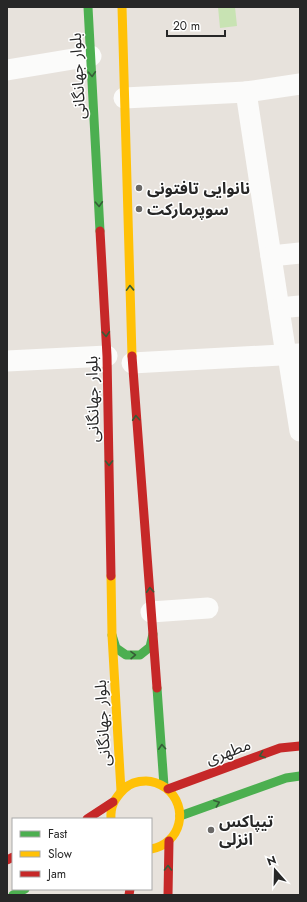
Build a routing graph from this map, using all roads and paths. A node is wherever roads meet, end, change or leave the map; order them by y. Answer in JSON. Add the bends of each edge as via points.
{"nodes":[{"id":1,"x":88,"y":7,"type":"edge"},
{"id":2,"x":122,"y":7,"type":"edge"},
{"id":3,"x":91,"y":56,"type":"junction"},
{"id":4,"x":7,"y":70,"type":"edge"},
{"id":5,"x":300,"y":84,"type":"edge"},
{"id":6,"x":246,"y":92,"type":"junction"},
{"id":7,"x":124,"y":98,"type":"junction"},
{"id":8,"x":300,"y":253,"type":"edge"},
{"id":9,"x":271,"y":256,"type":"junction"},
{"id":10,"x":300,"y":306,"type":"edge"},
{"id":11,"x":279,"y":308,"type":"junction"},
{"id":12,"x":291,"y":355,"type":"edge"},
{"id":13,"x":107,"y":356,"type":"junction"},
{"id":14,"x":7,"y":361,"type":"edge"},
{"id":15,"x":132,"y":363,"type":"junction"},
{"id":16,"x":300,"y":431,"type":"edge"},
{"id":17,"x":208,"y":608,"type":"dead end"},
{"id":18,"x":151,"y":612,"type":"junction"},
{"id":19,"x":153,"y":634,"type":"junction"},
{"id":20,"x":112,"y":635,"type":"junction"},
{"id":21,"x":300,"y":746,"type":"edge"},
{"id":22,"x":300,"y":776,"type":"edge"},
{"id":23,"x":166,"y":788,"type":"junction"},
{"id":24,"x":121,"y":790,"type":"junction"},
{"id":25,"x":113,"y":802,"type":"junction"},
{"id":26,"x":180,"y":816,"type":"junction"},
{"id":27,"x":89,"y":818,"type":"edge"},
{"id":28,"x":111,"y":818,"type":"edge"},
{"id":29,"x":168,"y":841,"type":"junction"},
{"id":30,"x":152,"y":849,"type":"edge"},
{"id":31,"x":23,"y":890,"type":"edge"},
{"id":32,"x":13,"y":895,"type":"edge"},
{"id":33,"x":168,"y":895,"type":"edge"}],
"edges":[{"from":1,"to":3,"type":"street","name":"بلوار جهانگانی"},
{"from":2,"to":7,"type":"street"},
{"from":3,"to":4,"type":"street"},
{"from":3,"to":13,"type":"street","name":"بلوار جهانگانی","one_way":true},
{"from":5,"to":6,"type":"street"},
{"from":6,"to":7,"type":"street"},
{"from":6,"to":9,"type":"street"},
{"from":15,"to":7,"type":"street","one_way":true},
{"from":8,"to":9,"type":"street"},
{"from":9,"to":11,"type":"street"},
{"from":10,"to":11,"type":"street"},
{"from":11,"to":12,"type":"street"},
{"from":12,"to":15,"type":"street"},
{"from":12,"to":16,"type":"street"},
{"from":13,"to":14,"type":"street"},
{"from":13,"to":20,"type":"street","name":"بلوار جهانگانی","one_way":true},
{"from":18,"to":15,"type":"street","one_way":true},
{"from":17,"to":18,"type":"street"},
{"from":18,"to":19,"type":"street"},
{"from":20,"to":19,"type":"street","one_way":true,"via":[[116,648],[126,655],[140,655],[150,647]]},
{"from":23,"to":19,"type":"street","one_way":true},
{"from":20,"to":24,"type":"street","name":"بلوار جهانگانی"},
{"from":21,"to":23,"type":"street","name":"مطهری","one_way":true,"via":[[280,748]]},
{"from":26,"to":22,"type":"street","one_way":true,"via":[[286,778]]},
{"from":23,"to":24,"type":"street","via":[[147,780],[137,781]]},
{"from":23,"to":26,"type":"street","via":[[175,797]]},
{"from":24,"to":25,"type":"street"},
{"from":25,"to":27,"type":"street"},
{"from":25,"to":28,"type":"street"},
{"from":26,"to":29,"type":"street","via":[[178,826]]},
{"from":29,"to":30,"type":"street"},
{"from":33,"to":29,"type":"street","one_way":true},
{"from":31,"to":32,"type":"street"}]}
